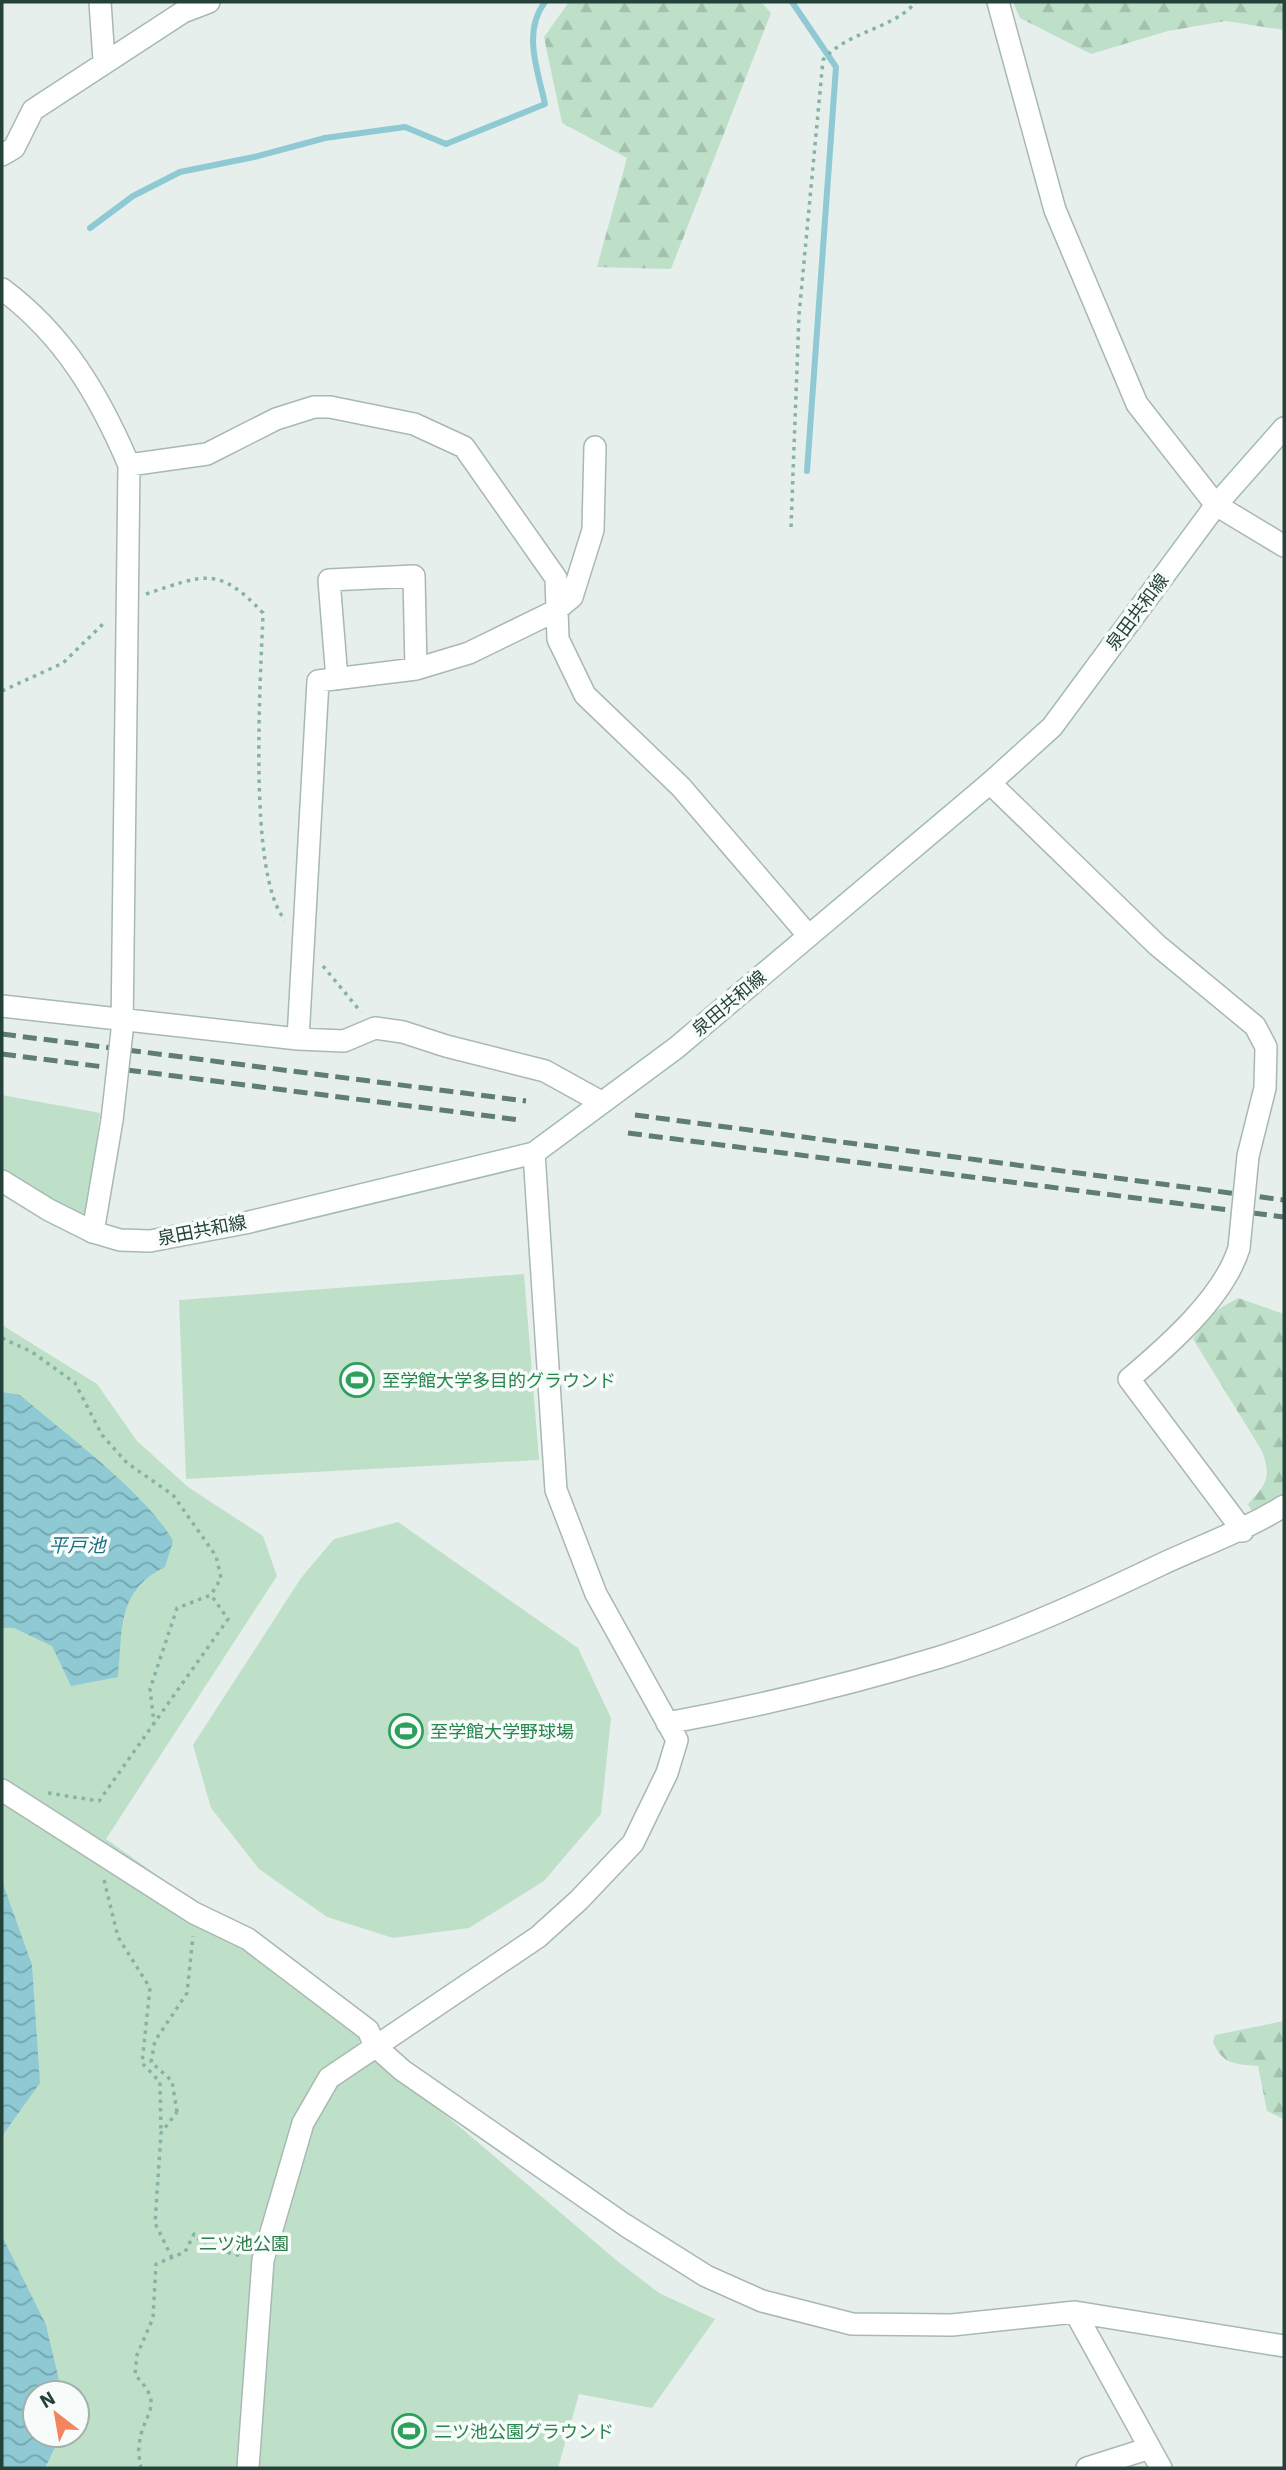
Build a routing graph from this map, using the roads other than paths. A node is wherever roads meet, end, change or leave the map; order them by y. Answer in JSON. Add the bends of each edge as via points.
{"nodes":[{"id":1,"x":100,"y":2,"type":"edge"},
{"id":2,"x":209,"y":2,"type":"edge"},
{"id":3,"x":998,"y":2,"type":"edge"},
{"id":4,"x":104,"y":61,"type":"junction"},
{"id":5,"x":2,"y":155,"type":"edge"},
{"id":6,"x":2,"y":289,"type":"edge"},
{"id":7,"x":1284,"y":428,"type":"edge"},
{"id":8,"x":595,"y":447,"type":"dead end"},
{"id":9,"x":129,"y":466,"type":"junction"},
{"id":10,"x":1216,"y":505,"type":"junction"},
{"id":11,"x":1284,"y":546,"type":"edge"},
{"id":12,"x":555,"y":611,"type":"junction"},
{"id":13,"x":416,"y":669,"type":"junction"},
{"id":14,"x":337,"y":679,"type":"junction"},
{"id":15,"x":990,"y":783,"type":"junction"},
{"id":16,"x":808,"y":935,"type":"junction"},
{"id":17,"x":2,"y":1006,"type":"edge"},
{"id":18,"x":122,"y":1025,"type":"junction"},
{"id":19,"x":298,"y":1039,"type":"junction"},
{"id":20,"x":601,"y":1102,"type":"junction"},
{"id":21,"x":534,"y":1153,"type":"junction"},
{"id":22,"x":2,"y":1181,"type":"edge"},
{"id":23,"x":93,"y":1232,"type":"junction"},
{"id":24,"x":1284,"y":1506,"type":"edge"},
{"id":25,"x":1243,"y":1531,"type":"junction"},
{"id":26,"x":667,"y":1723,"type":"junction"},
{"id":27,"x":2,"y":1790,"type":"edge"},
{"id":28,"x":375,"y":2046,"type":"junction"},
{"id":29,"x":1075,"y":2312,"type":"junction"},
{"id":30,"x":1284,"y":2346,"type":"edge"},
{"id":31,"x":1150,"y":2448,"type":"junction"},
{"id":32,"x":248,"y":2468,"type":"edge"},
{"id":33,"x":1087,"y":2468,"type":"edge"},
{"id":34,"x":1161,"y":2468,"type":"edge"}],
"edges":[{"from":1,"to":4,"type":"street"},
{"from":2,"to":4,"type":"street","via":[[183,12]]},
{"from":3,"to":10,"type":"street","via":[[1055,210],[1137,404]]},
{"from":4,"to":5,"type":"street","via":[[33,110],[14,148]]},
{"from":6,"to":9,"type":"street","via":[[67,350],[104,408]]},
{"from":7,"to":10,"type":"street","name":"泉田共和線"},
{"from":8,"to":12,"type":"street","via":[[593,530],[572,597]]},
{"from":9,"to":12,"type":"street","via":[[207,454],[276,419],[314,407],[414,424],[464,447],[502,497],[556,578]]},
{"from":9,"to":18,"type":"street"},
{"from":10,"to":11,"type":"street"},
{"from":10,"to":15,"type":"street","name":"泉田共和線","via":[[1052,727]]},
{"from":12,"to":13,"type":"street","via":[[469,653]]},
{"from":12,"to":16,"type":"street","via":[[558,639],[585,695],[681,787]]},
{"from":13,"to":14,"type":"street"},
{"from":13,"to":14,"type":"street","via":[[414,576],[329,580]]},
{"from":14,"to":19,"type":"street","via":[[318,681]]},
{"from":15,"to":16,"type":"street","name":"泉田共和線"},
{"from":15,"to":25,"type":"street","bridge":true,"via":[[1157,945],[1255,1026],[1266,1046],[1265,1088],[1248,1156],[1234,1267],[1176,1339],[1129,1379]]},
{"from":16,"to":20,"type":"street","name":"泉田共和線","via":[[676,1048]]},
{"from":17,"to":18,"type":"street"},
{"from":18,"to":19,"type":"street"},
{"from":18,"to":23,"type":"street","bridge":true},
{"from":19,"to":20,"type":"street","via":[[344,1041],[375,1028],[403,1032],[545,1071]]},
{"from":20,"to":21,"type":"street","name":"泉田共和線"},
{"from":21,"to":23,"type":"street","name":"泉田共和線","via":[[245,1223],[150,1241],[120,1240]]},
{"from":21,"to":26,"type":"street","via":[[556,1490],[596,1594]]},
{"from":22,"to":23,"type":"street","name":"泉田共和線"},
{"from":24,"to":25,"type":"street"},
{"from":25,"to":26,"type":"street","via":[[941,1656],[778,1700]]},
{"from":26,"to":28,"type":"street","via":[[677,1740],[667,1773],[633,1843],[538,1937]]},
{"from":27,"to":28,"type":"street","via":[[194,1913],[248,1939],[368,2030]]},
{"from":28,"to":29,"type":"street","via":[[402,2070],[625,2225],[706,2276],[762,2301],[852,2324],[952,2325]]},
{"from":28,"to":32,"type":"street","via":[[329,2078],[303,2123],[263,2260]]},
{"from":29,"to":30,"type":"street"},
{"from":29,"to":31,"type":"street"},
{"from":31,"to":33,"type":"street"},
{"from":31,"to":34,"type":"street"}]}
